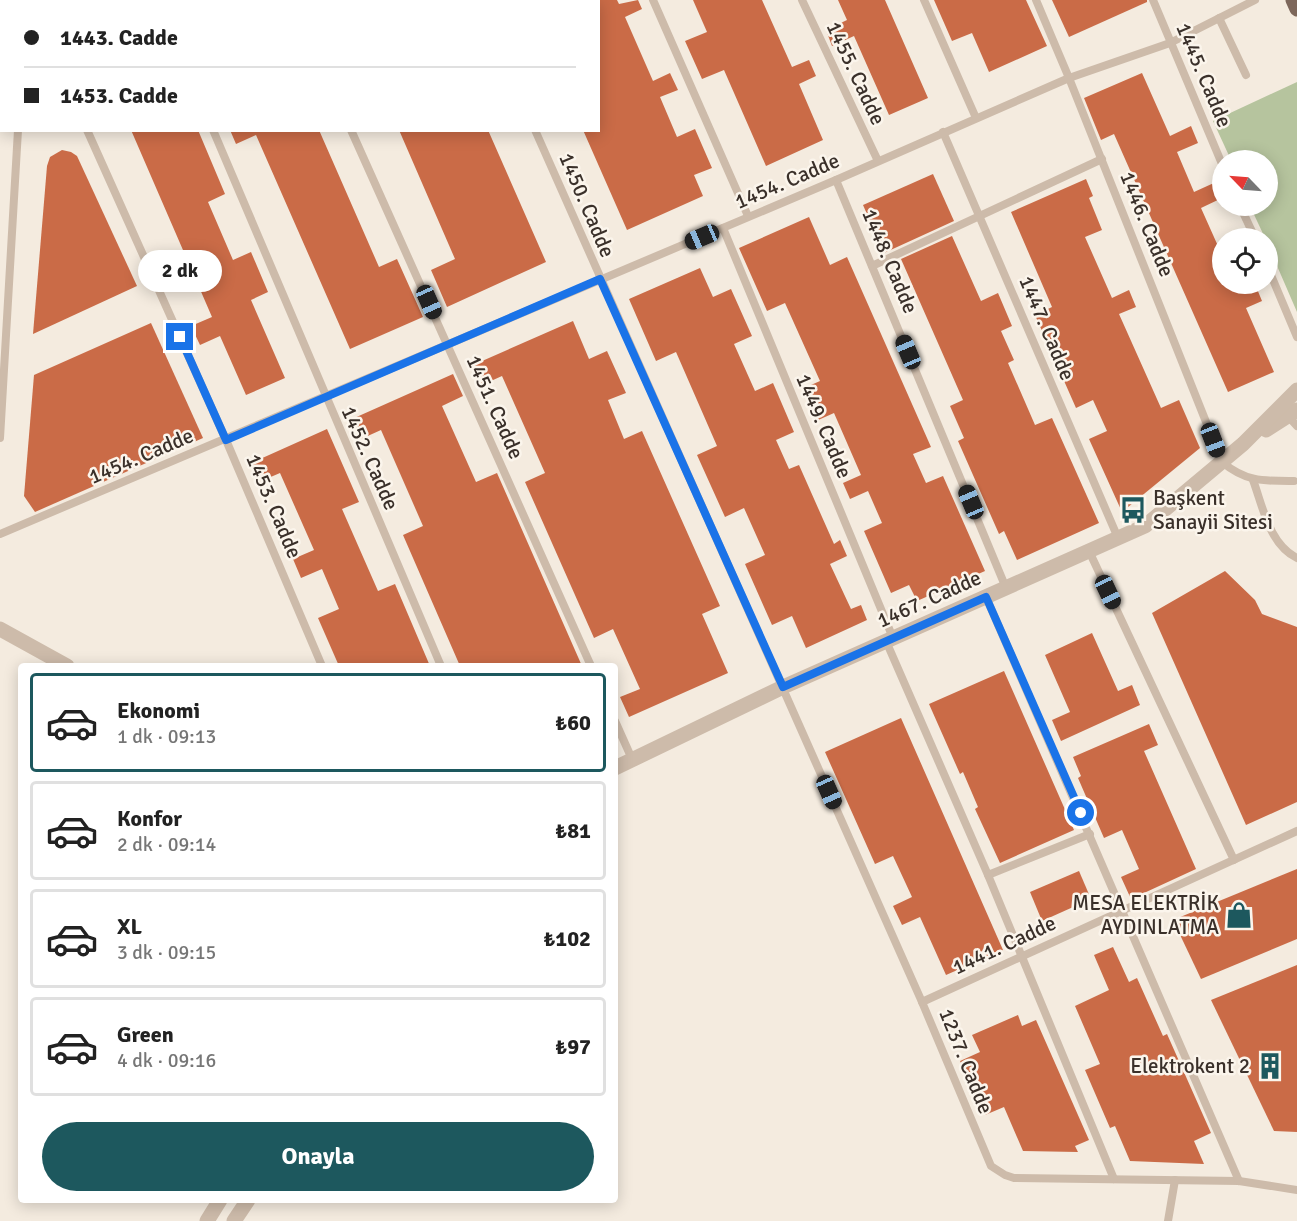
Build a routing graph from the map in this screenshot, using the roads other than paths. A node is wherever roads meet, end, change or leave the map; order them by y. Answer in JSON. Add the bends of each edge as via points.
{"nodes":[{"id":1,"x":653,"y":0,"type":"edge"},
{"id":2,"x":802,"y":0,"type":"edge"},
{"id":3,"x":924,"y":0,"type":"edge"},
{"id":4,"x":1036,"y":0,"type":"edge"},
{"id":5,"x":1153,"y":0,"type":"edge"},
{"id":6,"x":1255,"y":0,"type":"edge"},
{"id":7,"x":1293,"y":0,"type":"edge"},
{"id":8,"x":1297,"y":9,"type":"edge"},
{"id":9,"x":1219,"y":18,"type":"junction"},
{"id":10,"x":1170,"y":43,"type":"junction"},
{"id":11,"x":1246,"y":75,"type":"dead end"},
{"id":12,"x":1069,"y":78,"type":"junction"},
{"id":13,"x":976,"y":118,"type":"junction"},
{"id":14,"x":18,"y":132,"type":"edge"},
{"id":15,"x":88,"y":132,"type":"edge"},
{"id":16,"x":214,"y":132,"type":"edge"},
{"id":17,"x":352,"y":132,"type":"edge"},
{"id":18,"x":537,"y":132,"type":"edge"},
{"id":19,"x":943,"y":132,"type":"junction"},
{"id":20,"x":1216,"y":150,"type":"edge"},
{"id":21,"x":1102,"y":159,"type":"junction"},
{"id":22,"x":878,"y":161,"type":"junction"},
{"id":23,"x":837,"y":180,"type":"junction"},
{"id":24,"x":748,"y":216,"type":"junction"},
{"id":25,"x":980,"y":218,"type":"junction"},
{"id":26,"x":723,"y":228,"type":"junction"},
{"id":27,"x":872,"y":266,"type":"junction"},
{"id":28,"x":600,"y":279,"type":"junction"},
{"id":29,"x":1278,"y":292,"type":"edge"},
{"id":30,"x":1297,"y":337,"type":"edge"},
{"id":31,"x":448,"y":344,"type":"junction"},
{"id":32,"x":1297,"y":390,"type":"edge"},
{"id":33,"x":324,"y":398,"type":"junction"},
{"id":34,"x":1294,"y":417,"type":"edge"},
{"id":35,"x":0,"y":438,"type":"edge"},
{"id":36,"x":226,"y":440,"type":"junction"},
{"id":37,"x":1243,"y":444,"type":"junction"},
{"id":38,"x":1222,"y":462,"type":"junction"},
{"id":39,"x":1253,"y":480,"type":"junction"},
{"id":40,"x":1294,"y":481,"type":"dead end"},
{"id":41,"x":0,"y":534,"type":"edge"},
{"id":42,"x":1118,"y":538,"type":"junction"},
{"id":43,"x":1089,"y":551,"type":"junction"},
{"id":44,"x":1297,"y":558,"type":"edge"},
{"id":45,"x":1006,"y":588,"type":"junction"},
{"id":46,"x":986,"y":597,"type":"junction"},
{"id":47,"x":0,"y":629,"type":"edge"},
{"id":48,"x":890,"y":640,"type":"junction"},
{"id":49,"x":62,"y":663,"type":"edge"},
{"id":50,"x":321,"y":663,"type":"edge"},
{"id":51,"x":440,"y":663,"type":"edge"},
{"id":52,"x":590,"y":663,"type":"edge"},
{"id":53,"x":783,"y":687,"type":"junction"},
{"id":54,"x":618,"y":728,"type":"edge"},
{"id":55,"x":632,"y":759,"type":"junction"},
{"id":56,"x":618,"y":766,"type":"edge"},
{"id":57,"x":1297,"y":831,"type":"edge"},
{"id":58,"x":1090,"y":834,"type":"junction"},
{"id":59,"x":1234,"y":860,"type":"junction"},
{"id":60,"x":988,"y":875,"type":"junction"},
{"id":61,"x":1122,"y":911,"type":"junction"},
{"id":62,"x":1022,"y":956,"type":"junction"},
{"id":63,"x":922,"y":1002,"type":"junction"},
{"id":64,"x":1114,"y":1179,"type":"junction"},
{"id":65,"x":1175,"y":1180,"type":"junction"},
{"id":66,"x":1239,"y":1181,"type":"junction"},
{"id":67,"x":1297,"y":1190,"type":"edge"},
{"id":68,"x":218,"y":1203,"type":"edge"},
{"id":69,"x":246,"y":1203,"type":"edge"},
{"id":70,"x":207,"y":1221,"type":"edge"},
{"id":71,"x":234,"y":1221,"type":"edge"},
{"id":72,"x":1168,"y":1221,"type":"edge"}],
"edges":[{"from":1,"to":24,"type":"lane"},
{"from":2,"to":22,"type":"lane","name":"1455. Cadde"},
{"from":3,"to":13,"type":"lane"},
{"from":4,"to":12,"type":"lane","name":"1446. Cadde"},
{"from":5,"to":10,"type":"lane","name":"1445. Cadde"},
{"from":6,"to":9,"type":"lane","name":"1454. Cadde"},
{"from":7,"to":8,"type":"main road"},
{"from":9,"to":10,"type":"lane","name":"1454. Cadde"},
{"from":9,"to":11,"type":"lane"},
{"from":10,"to":12,"type":"lane","name":"1454. Cadde"},
{"from":10,"to":20,"type":"lane","name":"1445. Cadde"},
{"from":12,"to":13,"type":"lane","name":"1454. Cadde"},
{"from":12,"to":21,"type":"lane","name":"1446. Cadde"},
{"from":13,"to":19,"type":"lane","name":"1454. Cadde"},
{"from":14,"to":35,"type":"lane"},
{"from":15,"to":36,"type":"lane","name":"1453. Cadde"},
{"from":16,"to":33,"type":"lane","name":"1452. Cadde"},
{"from":17,"to":31,"type":"lane","name":"1451. Cadde"},
{"from":18,"to":28,"type":"lane","name":"1450. Cadde"},
{"from":19,"to":22,"type":"lane","name":"1454. Cadde"},
{"from":19,"to":25,"type":"lane","name":"1447. Cadde"},
{"from":21,"to":25,"type":"lane"},
{"from":21,"to":38,"type":"lane","name":"1446. Cadde"},
{"from":22,"to":23,"type":"lane","name":"1454. Cadde"},
{"from":23,"to":24,"type":"lane","name":"1454. Cadde"},
{"from":23,"to":27,"type":"lane","name":"1448. Cadde"},
{"from":24,"to":26,"type":"lane","name":"1454. Cadde"},
{"from":25,"to":27,"type":"lane"},
{"from":25,"to":42,"type":"lane","name":"1447. Cadde"},
{"from":26,"to":28,"type":"lane","name":"1454. Cadde"},
{"from":26,"to":48,"type":"lane","name":"1449. Cadde"},
{"from":27,"to":45,"type":"lane","name":"1448. Cadde"},
{"from":28,"to":31,"type":"lane","name":"1454. Cadde"},
{"from":28,"to":53,"type":"lane","name":"1450. Cadde"},
{"from":29,"to":30,"type":"lane"},
{"from":31,"to":33,"type":"lane","name":"1454. Cadde"},
{"from":31,"to":52,"type":"lane","name":"1451. Cadde"},
{"from":32,"to":37,"type":"street","name":"1467. Cadde"},
{"from":33,"to":36,"type":"lane","name":"1454. Cadde"},
{"from":33,"to":51,"type":"lane","name":"1452. Cadde"},
{"from":34,"to":37,"type":"street","name":"1467. Cadde"},
{"from":36,"to":41,"type":"lane","name":"1454. Cadde"},
{"from":36,"to":50,"type":"lane","name":"1453. Cadde"},
{"from":37,"to":38,"type":"street","name":"1467. Cadde"},
{"from":38,"to":39,"type":"lane","via":[[1236,474]]},
{"from":38,"to":42,"type":"street","name":"1467. Cadde","via":[[1145,525]]},
{"from":39,"to":40,"type":"lane"},
{"from":39,"to":44,"type":"lane","via":[[1275,537],[1282,548]]},
{"from":42,"to":43,"type":"street","name":"1467. Cadde"},
{"from":43,"to":45,"type":"street","name":"1467. Cadde"},
{"from":43,"to":59,"type":"lane"},
{"from":45,"to":46,"type":"street","name":"1467. Cadde"},
{"from":46,"to":48,"type":"street","name":"1467. Cadde"},
{"from":46,"to":58,"type":"lane"},
{"from":47,"to":49,"type":"street"},
{"from":48,"to":53,"type":"street","name":"1467. Cadde"},
{"from":48,"to":60,"type":"lane","name":"1449. Cadde"},
{"from":53,"to":55,"type":"street","name":"1467. Cadde"},
{"from":53,"to":63,"type":"lane","name":"1237. Cadde"},
{"from":54,"to":55,"type":"lane"},
{"from":55,"to":56,"type":"street","name":"1467. Cadde"},
{"from":57,"to":59,"type":"lane","name":"1441. Cadde"},
{"from":58,"to":60,"type":"lane"},
{"from":58,"to":61,"type":"lane"},
{"from":59,"to":61,"type":"lane","name":"1441. Cadde"},
{"from":60,"to":62,"type":"lane","name":"1449. Cadde"},
{"from":61,"to":62,"type":"lane","name":"1441. Cadde"},
{"from":61,"to":66,"type":"lane"},
{"from":62,"to":63,"type":"lane","name":"1441. Cadde"},
{"from":62,"to":64,"type":"lane","name":"1449. Cadde"},
{"from":63,"to":64,"type":"lane","name":"1237. Cadde","via":[[991,1166],[1014,1178]]},
{"from":64,"to":65,"type":"lane","name":"1237. Cadde"},
{"from":65,"to":66,"type":"lane","name":"1237. Cadde"},
{"from":65,"to":72,"type":"lane"},
{"from":66,"to":67,"type":"lane","name":"1237. Cadde"},
{"from":68,"to":70,"type":"street"},
{"from":69,"to":71,"type":"street"}]}
